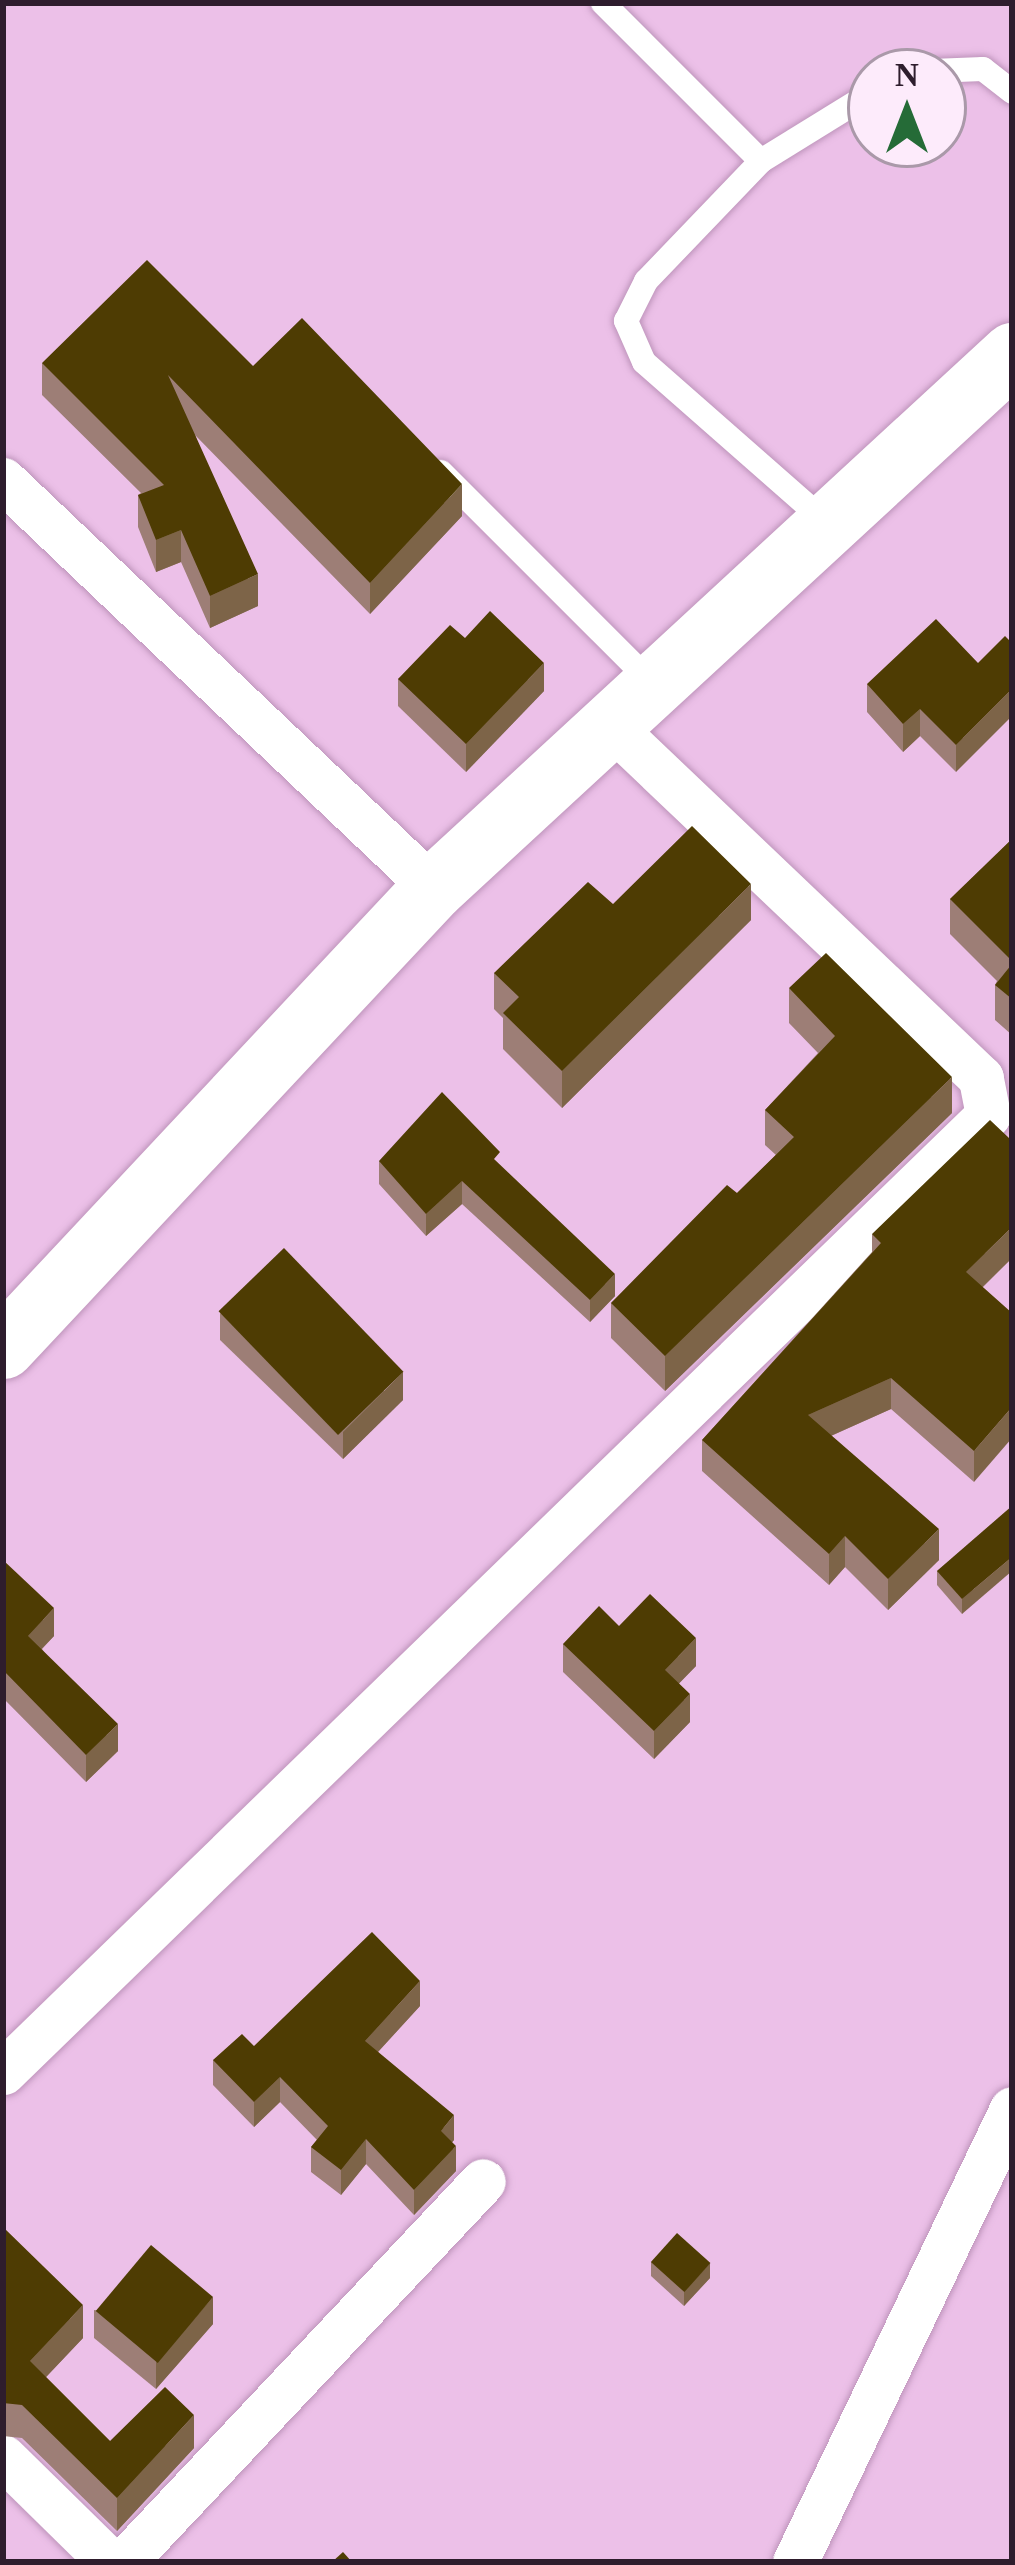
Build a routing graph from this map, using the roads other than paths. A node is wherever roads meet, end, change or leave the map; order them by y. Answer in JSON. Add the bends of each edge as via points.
{"nodes":[{"id":1,"x":603,"y":3,"type":"edge"},
{"id":2,"x":967,"y":70,"type":"edge"},
{"id":3,"x":1012,"y":92,"type":"edge"},
{"id":4,"x":847,"y":108,"type":"edge"},
{"id":5,"x":760,"y":161,"type":"junction"},
{"id":6,"x":1012,"y":355,"type":"edge"},
{"id":7,"x":424,"y":455,"type":"edge"},
{"id":8,"x":3,"y":480,"type":"edge"},
{"id":9,"x":828,"y":523,"type":"junction"},
{"id":10,"x":630,"y":703,"type":"junction"},
{"id":11,"x":433,"y":888,"type":"junction"},
{"id":12,"x":996,"y":1069,"type":"edge"},
{"id":13,"x":3,"y":1347,"type":"edge"},
{"id":14,"x":3,"y":2072,"type":"edge"},
{"id":15,"x":1012,"y":2109,"type":"edge"},
{"id":16,"x":483,"y":2181,"type":"dead end"},
{"id":17,"x":3,"y":2457,"type":"edge"},
{"id":18,"x":110,"y":2562,"type":"edge"},
{"id":19,"x":124,"y":2562,"type":"edge"},
{"id":20,"x":795,"y":2562,"type":"edge"}],
"edges":[{"from":1,"to":5,"type":"lane"},
{"from":2,"to":3,"type":"lane","via":[[983,69]]},
{"from":4,"to":5,"type":"lane"},
{"from":5,"to":9,"type":"lane","via":[[646,281],[626,321],[644,362]]},
{"from":6,"to":9,"type":"street"},
{"from":7,"to":10,"type":"lane"},
{"from":8,"to":11,"type":"street"},
{"from":9,"to":10,"type":"street"},
{"from":10,"to":11,"type":"street"},
{"from":10,"to":12,"type":"street"},
{"from":11,"to":13,"type":"street"},
{"from":12,"to":14,"type":"street","via":[[988,1115]]},
{"from":15,"to":20,"type":"street"},
{"from":16,"to":19,"type":"street"},
{"from":17,"to":18,"type":"street"}]}
